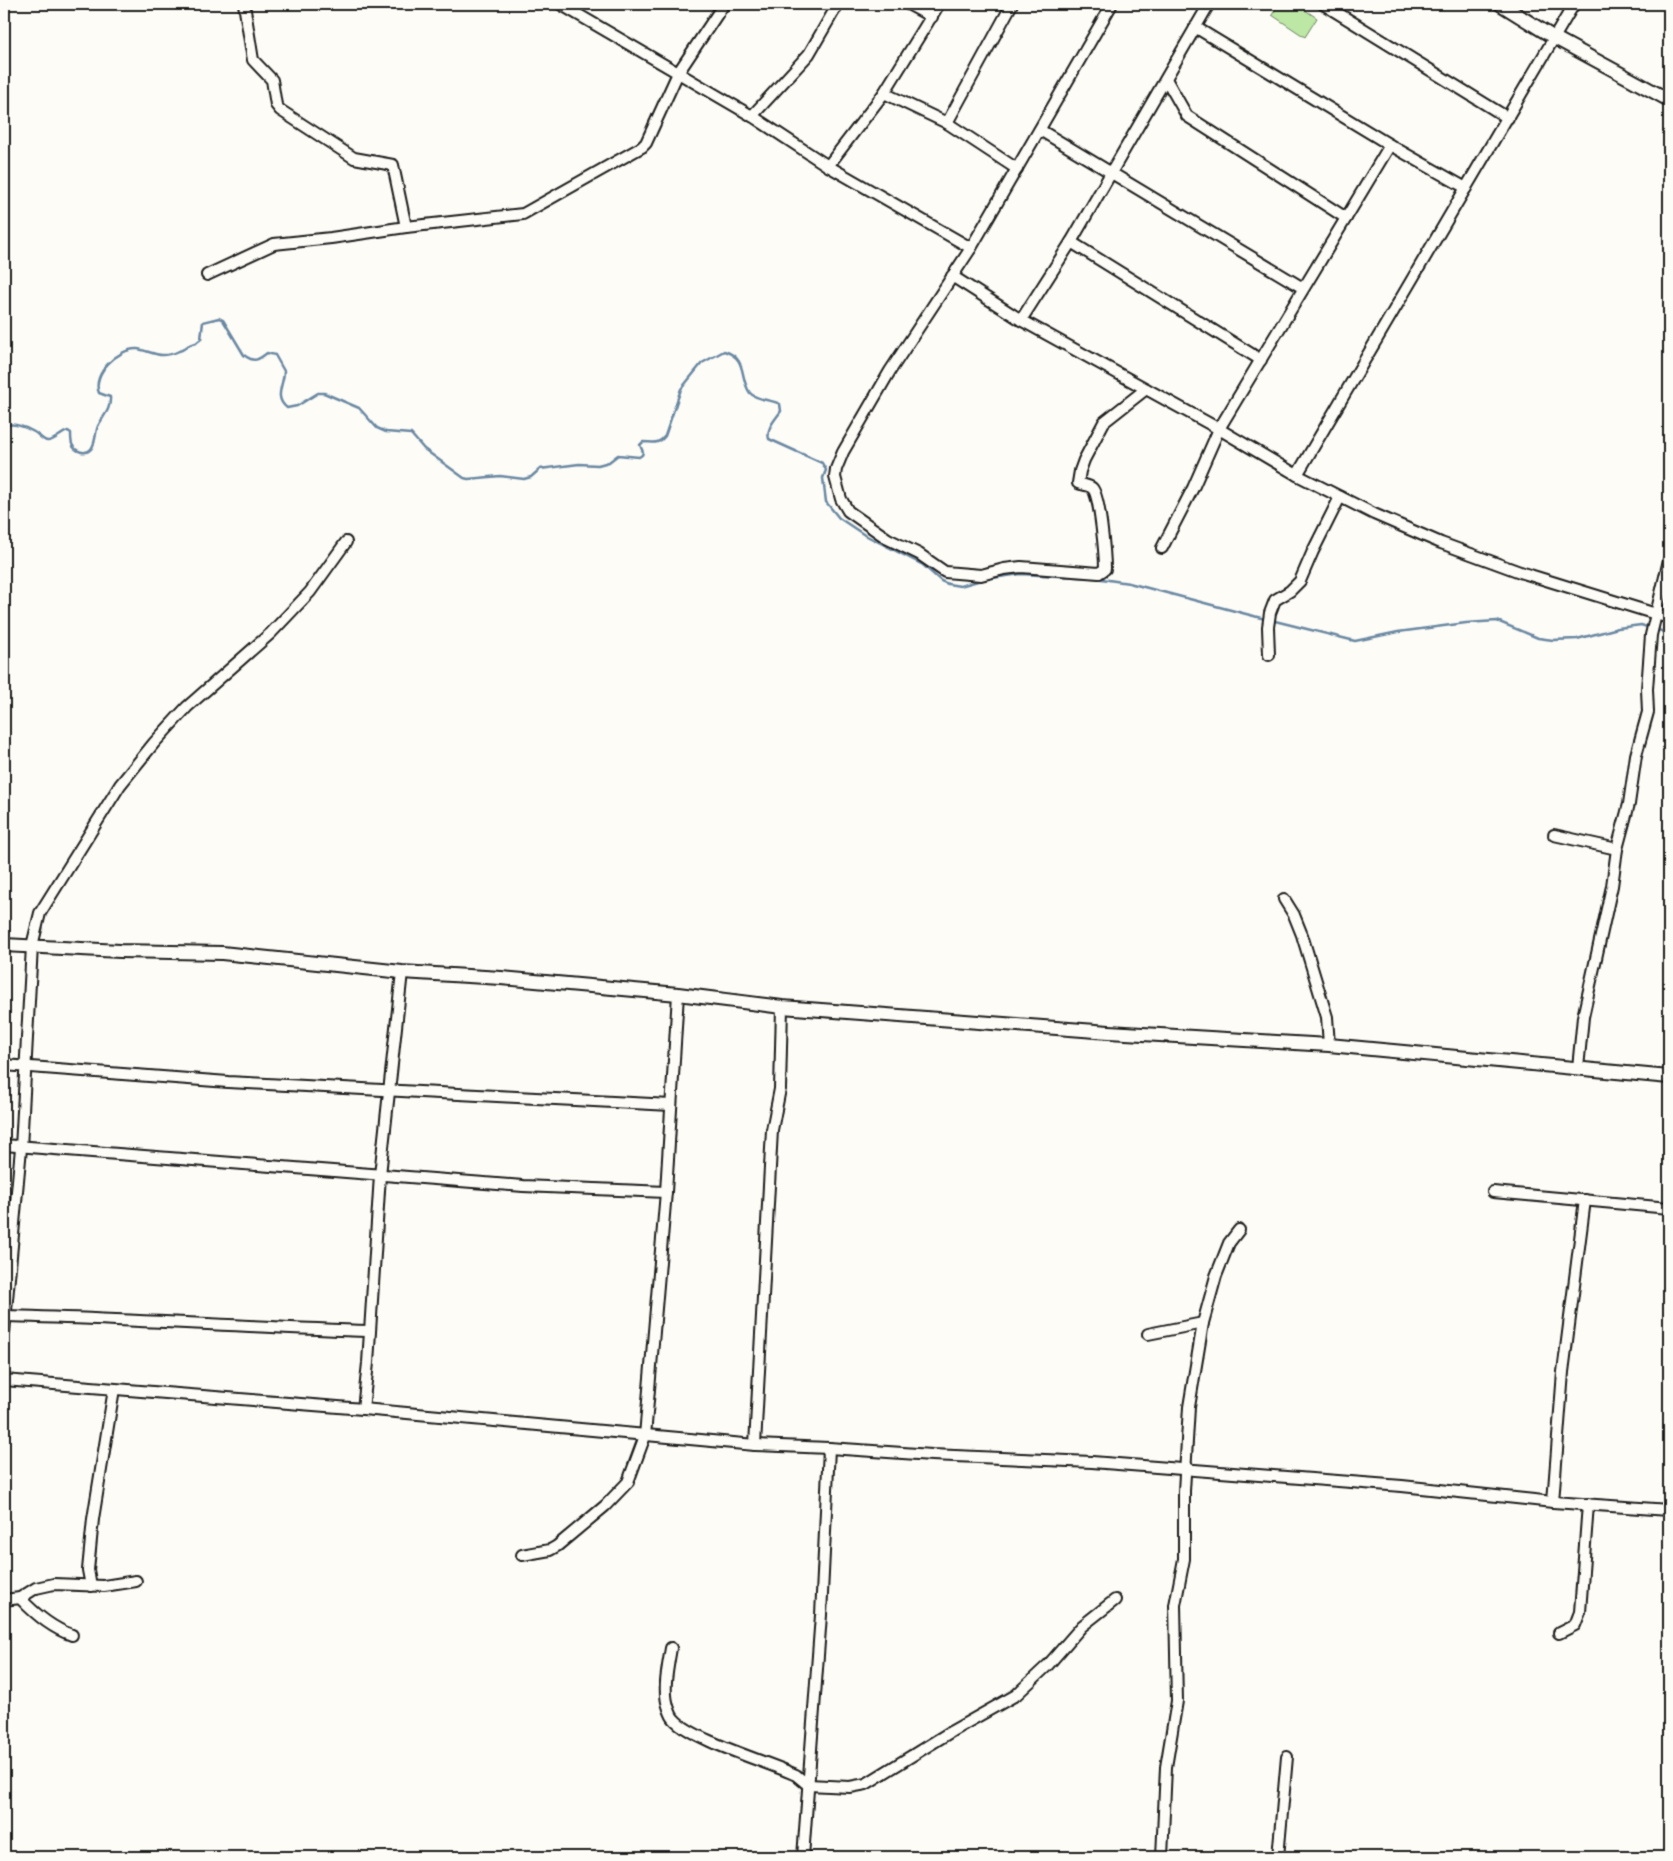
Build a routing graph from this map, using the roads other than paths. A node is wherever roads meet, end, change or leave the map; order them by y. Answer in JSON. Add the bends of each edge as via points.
{"nodes":[{"id":1,"x":244,"y":4,"type":"edge"},
{"id":2,"x":560,"y":4,"type":"edge"},
{"id":3,"x":724,"y":4,"type":"edge"},
{"id":4,"x":838,"y":4,"type":"edge"},
{"id":5,"x":908,"y":4,"type":"edge"},
{"id":6,"x":939,"y":4,"type":"edge"},
{"id":7,"x":1012,"y":4,"type":"edge"},
{"id":8,"x":1209,"y":4,"type":"edge"},
{"id":9,"x":1323,"y":4,"type":"edge"},
{"id":10,"x":1500,"y":4,"type":"edge"},
{"id":11,"x":1574,"y":4,"type":"edge"},
{"id":12,"x":1109,"y":5,"type":"edge"},
{"id":13,"x":932,"y":17,"type":"junction"},
{"id":14,"x":1195,"y":27,"type":"junction"},
{"id":15,"x":1553,"y":37,"type":"junction"},
{"id":16,"x":678,"y":73,"type":"junction"},
{"id":17,"x":1166,"y":79,"type":"junction"},
{"id":18,"x":884,"y":93,"type":"junction"},
{"id":19,"x":1669,"y":100,"type":"edge"},
{"id":20,"x":752,"y":116,"type":"junction"},
{"id":21,"x":1508,"y":118,"type":"junction"},
{"id":22,"x":947,"y":123,"type":"junction"},
{"id":23,"x":1040,"y":130,"type":"junction"},
{"id":24,"x":1390,"y":145,"type":"junction"},
{"id":25,"x":828,"y":166,"type":"junction"},
{"id":26,"x":1017,"y":169,"type":"junction"},
{"id":27,"x":1111,"y":173,"type":"junction"},
{"id":28,"x":1466,"y":188,"type":"junction"},
{"id":29,"x":1346,"y":218,"type":"junction"},
{"id":30,"x":406,"y":227,"type":"junction"},
{"id":31,"x":1071,"y":242,"type":"junction"},
{"id":32,"x":971,"y":248,"type":"junction"},
{"id":33,"x":207,"y":275,"type":"dead end"},
{"id":34,"x":952,"y":276,"type":"junction"},
{"id":35,"x":1304,"y":288,"type":"junction"},
{"id":36,"x":1021,"y":320,"type":"junction"},
{"id":37,"x":1261,"y":360,"type":"junction"},
{"id":38,"x":1146,"y":389,"type":"junction"},
{"id":39,"x":1219,"y":429,"type":"junction"},
{"id":40,"x":1297,"y":475,"type":"junction"},
{"id":41,"x":1340,"y":497,"type":"junction"},
{"id":42,"x":346,"y":542,"type":"dead end"},
{"id":43,"x":1162,"y":548,"type":"dead end"},
{"id":44,"x":1669,"y":560,"type":"edge"},
{"id":45,"x":1656,"y":617,"type":"junction"},
{"id":46,"x":1669,"y":618,"type":"edge"},
{"id":47,"x":1269,"y":655,"type":"dead end"},
{"id":48,"x":1554,"y":835,"type":"dead end"},
{"id":49,"x":1617,"y":848,"type":"junction"},
{"id":50,"x":1284,"y":899,"type":"dead end"},
{"id":51,"x":4,"y":945,"type":"edge"},
{"id":52,"x":32,"y":946,"type":"junction"},
{"id":53,"x":402,"y":972,"type":"junction"},
{"id":54,"x":678,"y":994,"type":"junction"},
{"id":55,"x":782,"y":1007,"type":"junction"},
{"id":56,"x":1329,"y":1045,"type":"junction"},
{"id":57,"x":4,"y":1066,"type":"edge"},
{"id":58,"x":27,"y":1068,"type":"junction"},
{"id":59,"x":1578,"y":1068,"type":"junction"},
{"id":60,"x":1669,"y":1077,"type":"edge"},
{"id":61,"x":388,"y":1091,"type":"junction"},
{"id":62,"x":671,"y":1105,"type":"junction"},
{"id":63,"x":4,"y":1145,"type":"edge"},
{"id":64,"x":21,"y":1148,"type":"junction"},
{"id":65,"x":380,"y":1174,"type":"junction"},
{"id":66,"x":666,"y":1192,"type":"junction"},
{"id":67,"x":1493,"y":1192,"type":"dead end"},
{"id":68,"x":1585,"y":1200,"type":"junction"},
{"id":69,"x":1669,"y":1208,"type":"edge"},
{"id":70,"x":1239,"y":1230,"type":"dead end"},
{"id":71,"x":5,"y":1316,"type":"edge"},
{"id":72,"x":1203,"y":1323,"type":"junction"},
{"id":73,"x":370,"y":1331,"type":"junction"},
{"id":74,"x":4,"y":1332,"type":"edge"},
{"id":75,"x":1148,"y":1334,"type":"dead end"},
{"id":76,"x":4,"y":1380,"type":"edge"},
{"id":77,"x":114,"y":1389,"type":"junction"},
{"id":78,"x":363,"y":1409,"type":"junction"},
{"id":79,"x":645,"y":1436,"type":"junction"},
{"id":80,"x":755,"y":1446,"type":"junction"},
{"id":81,"x":829,"y":1448,"type":"junction"},
{"id":82,"x":1186,"y":1469,"type":"junction"},
{"id":83,"x":1553,"y":1502,"type":"junction"},
{"id":84,"x":1588,"y":1504,"type":"junction"},
{"id":85,"x":1669,"y":1510,"type":"edge"},
{"id":86,"x":522,"y":1555,"type":"dead end"},
{"id":87,"x":136,"y":1581,"type":"dead end"},
{"id":88,"x":91,"y":1586,"type":"junction"},
{"id":89,"x":20,"y":1598,"type":"junction"},
{"id":90,"x":4,"y":1600,"type":"edge"},
{"id":91,"x":1115,"y":1600,"type":"dead end"},
{"id":92,"x":1560,"y":1633,"type":"dead end"},
{"id":93,"x":72,"y":1635,"type":"dead end"},
{"id":94,"x":671,"y":1648,"type":"dead end"},
{"id":95,"x":1287,"y":1756,"type":"dead end"},
{"id":96,"x":808,"y":1785,"type":"junction"},
{"id":97,"x":803,"y":1857,"type":"edge"},
{"id":98,"x":1162,"y":1857,"type":"edge"},
{"id":99,"x":1278,"y":1857,"type":"edge"}],
"edges":[{"from":1,"to":30,"type":"street","via":[[253,60],[272,80],[276,105],[354,158],[394,165]]},
{"from":2,"to":16,"type":"street"},
{"from":3,"to":16,"type":"street"},
{"from":4,"to":20,"type":"street","via":[[809,54]]},
{"from":5,"to":13,"type":"street"},
{"from":6,"to":13,"type":"street"},
{"from":7,"to":22,"type":"street"},
{"from":8,"to":14,"type":"street"},
{"from":9,"to":21,"type":"street"},
{"from":10,"to":15,"type":"street"},
{"from":11,"to":15,"type":"street"},
{"from":12,"to":23,"type":"street"},
{"from":13,"to":18,"type":"street"},
{"from":14,"to":17,"type":"street"},
{"from":14,"to":24,"type":"street"},
{"from":15,"to":19,"type":"street"},
{"from":15,"to":21,"type":"street"},
{"from":16,"to":20,"type":"street"},
{"from":16,"to":30,"type":"street","via":[[642,147],[544,204],[516,216]]},
{"from":17,"to":27,"type":"street"},
{"from":17,"to":29,"type":"street","via":[[1187,116]]},
{"from":18,"to":22,"type":"street"},
{"from":18,"to":25,"type":"street"},
{"from":20,"to":25,"type":"street"},
{"from":21,"to":28,"type":"street"},
{"from":22,"to":26,"type":"street"},
{"from":23,"to":26,"type":"street"},
{"from":23,"to":27,"type":"street"},
{"from":24,"to":28,"type":"street"},
{"from":24,"to":29,"type":"street"},
{"from":25,"to":32,"type":"street"},
{"from":26,"to":32,"type":"street"},
{"from":27,"to":31,"type":"street"},
{"from":27,"to":35,"type":"street"},
{"from":28,"to":40,"type":"street"},
{"from":29,"to":35,"type":"street"},
{"from":30,"to":33,"type":"street","via":[[270,245]]},
{"from":31,"to":36,"type":"street"},
{"from":31,"to":37,"type":"street"},
{"from":32,"to":34,"type":"street"},
{"from":34,"to":36,"type":"street"},
{"from":34,"to":38,"type":"street","via":[[895,363],[836,469],[841,499],[848,511],[888,540],[952,574],[981,575],[1021,567],[1103,572],[1105,558],[1097,502],[1094,490],[1078,483],[1080,471],[1104,422]]},
{"from":35,"to":37,"type":"street"},
{"from":36,"to":38,"type":"street"},
{"from":37,"to":39,"type":"street"},
{"from":38,"to":39,"type":"street"},
{"from":39,"to":40,"type":"street"},
{"from":39,"to":43,"type":"street"},
{"from":40,"to":41,"type":"street"},
{"from":41,"to":45,"type":"street","via":[[1441,543]]},
{"from":41,"to":47,"type":"street","via":[[1300,581],[1275,600],[1268,627]]},
{"from":42,"to":52,"type":"street","via":[[310,592],[271,633],[187,707],[120,785],[42,908]]},
{"from":44,"to":45,"type":"street"},
{"from":45,"to":46,"type":"street"},
{"from":45,"to":49,"type":"street","via":[[1647,689],[1648,712]]},
{"from":48,"to":49,"type":"street"},
{"from":49,"to":59,"type":"street","via":[[1612,886],[1583,1017]]},
{"from":50,"to":56,"type":"street","via":[[1302,935],[1327,1017]]},
{"from":51,"to":52,"type":"street"},
{"from":52,"to":53,"type":"street","via":[[222,953]]},
{"from":52,"to":58,"type":"street"},
{"from":53,"to":54,"type":"street"},
{"from":53,"to":61,"type":"street"},
{"from":54,"to":55,"type":"street"},
{"from":54,"to":62,"type":"street"},
{"from":55,"to":56,"type":"street"},
{"from":55,"to":80,"type":"street","via":[[781,1084],[772,1130]]},
{"from":56,"to":59,"type":"street"},
{"from":57,"to":58,"type":"street"},
{"from":58,"to":61,"type":"street"},
{"from":58,"to":64,"type":"street"},
{"from":59,"to":60,"type":"street"},
{"from":61,"to":62,"type":"street"},
{"from":61,"to":65,"type":"street"},
{"from":62,"to":66,"type":"street"},
{"from":63,"to":64,"type":"street"},
{"from":64,"to":65,"type":"street"},
{"from":64,"to":71,"type":"street"},
{"from":65,"to":66,"type":"street","via":[[523,1186]]},
{"from":65,"to":73,"type":"street"},
{"from":66,"to":79,"type":"street"},
{"from":67,"to":68,"type":"street"},
{"from":68,"to":69,"type":"street"},
{"from":68,"to":83,"type":"street","via":[[1563,1372]]},
{"from":70,"to":72,"type":"street","via":[[1229,1243],[1216,1276]]},
{"from":71,"to":73,"type":"street"},
{"from":71,"to":74,"type":"street"},
{"from":72,"to":75,"type":"street"},
{"from":72,"to":82,"type":"street","via":[[1189,1407]]},
{"from":73,"to":78,"type":"street"},
{"from":76,"to":77,"type":"street"},
{"from":77,"to":78,"type":"street"},
{"from":77,"to":88,"type":"street","via":[[93,1519],[88,1570]]},
{"from":78,"to":79,"type":"street"},
{"from":79,"to":80,"type":"street"},
{"from":79,"to":86,"type":"street","via":[[628,1482],[605,1506],[557,1546]]},
{"from":80,"to":81,"type":"street"},
{"from":81,"to":82,"type":"street"},
{"from":81,"to":96,"type":"street"},
{"from":82,"to":83,"type":"street"},
{"from":82,"to":98,"type":"street","via":[[1184,1559],[1175,1605],[1177,1702],[1166,1767]]},
{"from":83,"to":84,"type":"street"},
{"from":84,"to":85,"type":"street"},
{"from":84,"to":92,"type":"street","via":[[1580,1612],[1575,1625]]},
{"from":87,"to":88,"type":"street"},
{"from":88,"to":89,"type":"street","via":[[54,1584],[36,1588]]},
{"from":89,"to":90,"type":"street"},
{"from":89,"to":93,"type":"street","via":[[42,1619]]},
{"from":91,"to":96,"type":"street","via":[[1082,1626],[1016,1695],[866,1784],[850,1787]]},
{"from":94,"to":96,"type":"street","via":[[667,1693],[668,1707],[674,1719],[704,1738],[783,1769]]},
{"from":95,"to":99,"type":"street"},
{"from":96,"to":97,"type":"street"}]}
